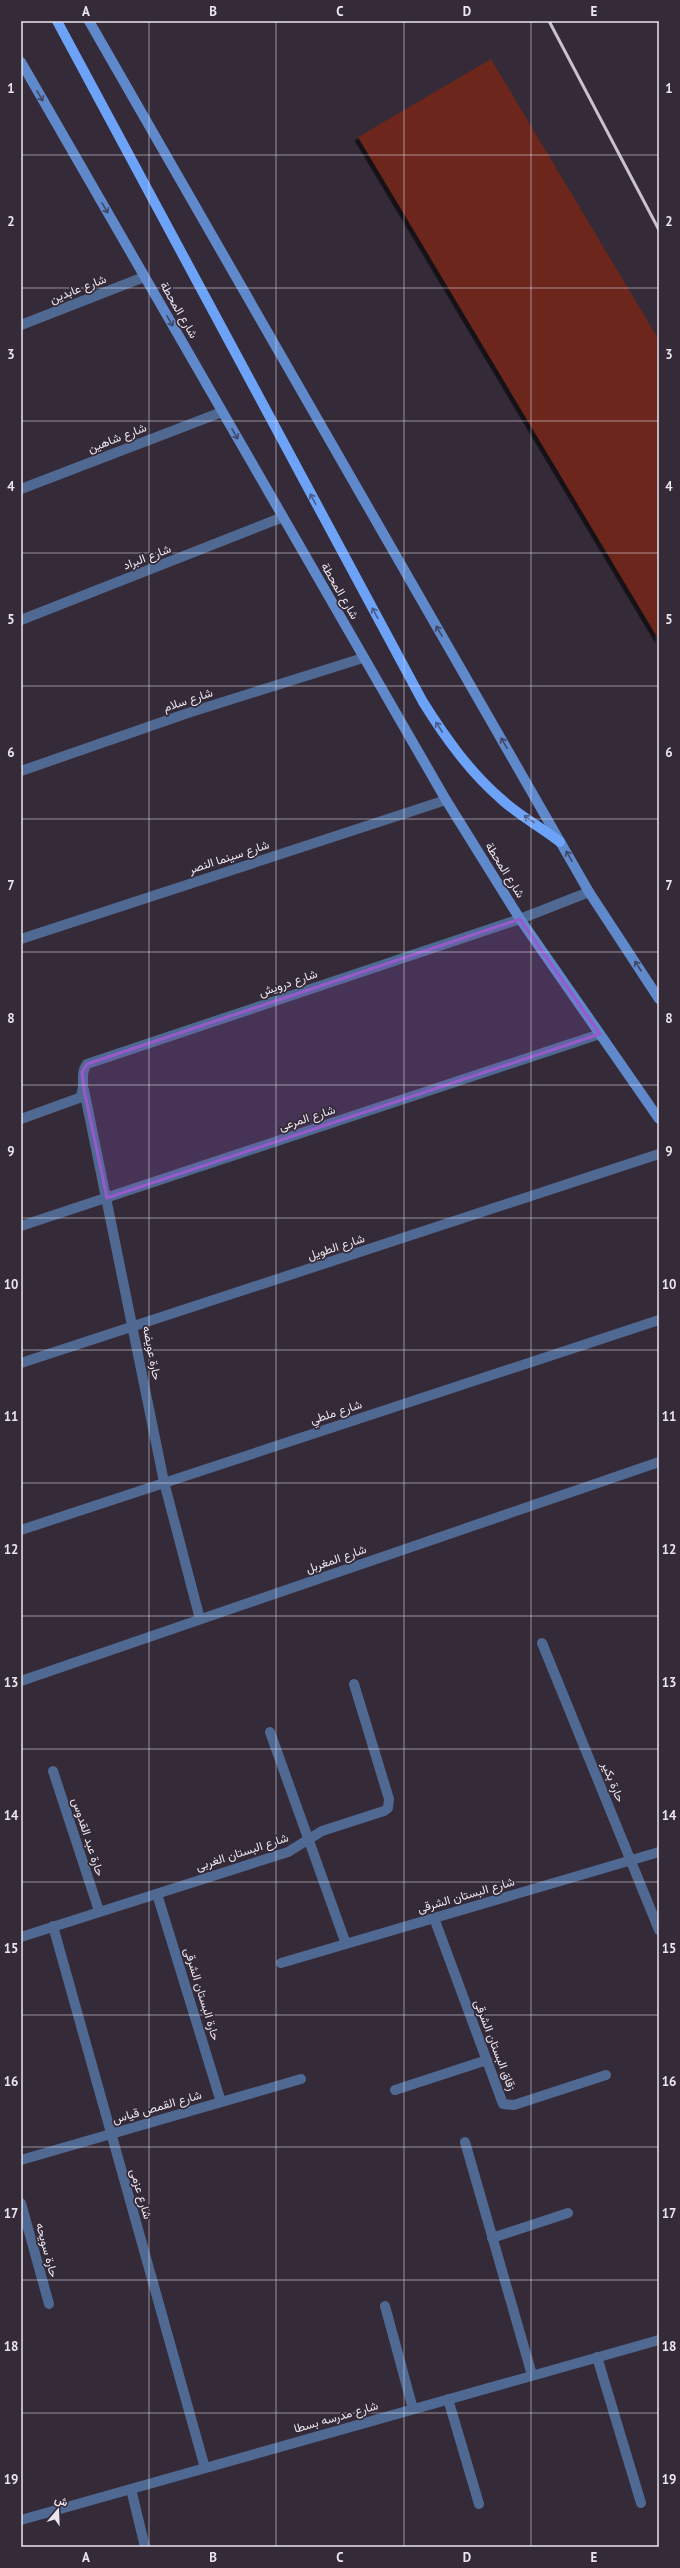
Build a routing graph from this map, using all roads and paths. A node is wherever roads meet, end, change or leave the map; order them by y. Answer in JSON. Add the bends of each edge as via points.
{"nodes":[{"id":1,"x":57,"y":21,"type":"edge"},
{"id":2,"x":89,"y":21,"type":"edge"},
{"id":3,"x":21,"y":62,"type":"edge"},
{"id":4,"x":144,"y":277,"type":"junction"},
{"id":5,"x":21,"y":325,"type":"edge"},
{"id":6,"x":222,"y":412,"type":"junction"},
{"id":7,"x":21,"y":490,"type":"edge"},
{"id":8,"x":283,"y":517,"type":"junction"},
{"id":9,"x":21,"y":620,"type":"edge"},
{"id":10,"x":364,"y":658,"type":"junction"},
{"id":11,"x":21,"y":771,"type":"edge"},
{"id":12,"x":446,"y":800,"type":"junction"},
{"id":13,"x":560,"y":842,"type":"junction"},
{"id":14,"x":589,"y":892,"type":"junction"},
{"id":15,"x":520,"y":919,"type":"junction"},
{"id":16,"x":21,"y":939,"type":"edge"},
{"id":17,"x":659,"y":999,"type":"edge"},
{"id":18,"x":600,"y":1034,"type":"junction"},
{"id":19,"x":84,"y":1090,"type":"junction"},
{"id":20,"x":21,"y":1119,"type":"edge"},
{"id":21,"x":659,"y":1119,"type":"edge"},
{"id":22,"x":659,"y":1154,"type":"edge"},
{"id":23,"x":107,"y":1198,"type":"junction"},
{"id":24,"x":21,"y":1226,"type":"edge"},
{"id":25,"x":659,"y":1320,"type":"edge"},
{"id":26,"x":134,"y":1327,"type":"junction"},
{"id":27,"x":21,"y":1363,"type":"edge"},
{"id":28,"x":659,"y":1462,"type":"edge"},
{"id":29,"x":164,"y":1482,"type":"junction"},
{"id":30,"x":21,"y":1530,"type":"edge"},
{"id":31,"x":200,"y":1619,"type":"junction"},
{"id":32,"x":542,"y":1643,"type":"dead end"},
{"id":33,"x":21,"y":1681,"type":"edge"},
{"id":34,"x":354,"y":1684,"type":"dead end"},
{"id":35,"x":270,"y":1732,"type":"dead end"},
{"id":36,"x":53,"y":1771,"type":"dead end"},
{"id":37,"x":309,"y":1841,"type":"junction"},
{"id":38,"x":659,"y":1852,"type":"edge"},
{"id":39,"x":630,"y":1860,"type":"junction"},
{"id":40,"x":157,"y":1894,"type":"junction"},
{"id":41,"x":99,"y":1911,"type":"junction"},
{"id":42,"x":434,"y":1918,"type":"junction"},
{"id":43,"x":53,"y":1926,"type":"junction"},
{"id":44,"x":659,"y":1930,"type":"edge"},
{"id":45,"x":21,"y":1937,"type":"edge"},
{"id":46,"x":346,"y":1944,"type":"junction"},
{"id":47,"x":281,"y":1963,"type":"dead end"},
{"id":48,"x":487,"y":2060,"type":"junction"},
{"id":49,"x":606,"y":2075,"type":"dead end"},
{"id":50,"x":300,"y":2079,"type":"dead end"},
{"id":51,"x":395,"y":2090,"type":"dead end"},
{"id":52,"x":221,"y":2102,"type":"junction"},
{"id":53,"x":111,"y":2134,"type":"junction"},
{"id":54,"x":465,"y":2142,"type":"dead end"},
{"id":55,"x":21,"y":2160,"type":"edge"},
{"id":56,"x":21,"y":2203,"type":"edge"},
{"id":57,"x":568,"y":2213,"type":"dead end"},
{"id":58,"x":492,"y":2238,"type":"junction"},
{"id":59,"x":49,"y":2304,"type":"dead end"},
{"id":60,"x":385,"y":2306,"type":"dead end"},
{"id":61,"x":659,"y":2340,"type":"edge"},
{"id":62,"x":597,"y":2357,"type":"junction"},
{"id":63,"x":532,"y":2375,"type":"junction"},
{"id":64,"x":448,"y":2399,"type":"junction"},
{"id":65,"x":413,"y":2409,"type":"junction"},
{"id":66,"x":205,"y":2468,"type":"junction"},
{"id":67,"x":131,"y":2489,"type":"junction"},
{"id":68,"x":641,"y":2503,"type":"dead end"},
{"id":69,"x":479,"y":2504,"type":"dead end"},
{"id":70,"x":21,"y":2520,"type":"edge"},
{"id":71,"x":145,"y":2547,"type":"edge"}],
"edges":[{"from":13,"to":1,"type":"main road","one_way":true,"via":[[501,799],[470,767],[442,732],[423,702]]},
{"from":13,"to":2,"type":"street","one_way":true},
{"from":3,"to":4,"type":"street","name":"شارع المحطة","one_way":true},
{"from":4,"to":5,"type":"street","name":"شارع عابدين"},
{"from":4,"to":6,"type":"street","name":"شارع المحطة","one_way":true},
{"from":6,"to":7,"type":"street","name":"شارع شاهين"},
{"from":6,"to":8,"type":"street","name":"شارع المحطة","one_way":true},
{"from":8,"to":9,"type":"street","name":"شارع البراد"},
{"from":8,"to":10,"type":"street","name":"شارع المحطة"},
{"from":10,"to":11,"type":"street","name":"شارع سلام","via":[[188,713]]},
{"from":10,"to":12,"type":"street","name":"شارع المحطة"},
{"from":12,"to":15,"type":"street","name":"شارع المحطة"},
{"from":12,"to":16,"type":"street","name":"شارع سينما النصر"},
{"from":14,"to":13,"type":"street","one_way":true},
{"from":14,"to":15,"type":"street","name":"شارع درويش"},
{"from":17,"to":14,"type":"street","one_way":true},
{"from":15,"to":18,"type":"street","name":"شارع المحطة"},
{"from":15,"to":19,"type":"street","name":"شارع درويش","via":[[87,1064],[82,1072]]},
{"from":18,"to":21,"type":"street","name":"شارع المحطة"},
{"from":18,"to":23,"type":"street","name":"شارع المرعى"},
{"from":19,"to":20,"type":"street","via":[[79,1098]]},
{"from":19,"to":23,"type":"street","name":"حارة عويضه"},
{"from":22,"to":26,"type":"street","name":"شارع الطويل"},
{"from":23,"to":24,"type":"street","name":"شارع المرعى"},
{"from":23,"to":26,"type":"street","name":"حارة عويضه"},
{"from":25,"to":29,"type":"street","name":"شارع ملطي"},
{"from":26,"to":27,"type":"street","name":"شارع الطويل"},
{"from":26,"to":29,"type":"street","name":"حارة عويضه"},
{"from":28,"to":31,"type":"street","name":"شارع المغربل"},
{"from":29,"to":30,"type":"street","name":"شارع ملطي"},
{"from":29,"to":31,"type":"street","name":"حارة عويضه"},
{"from":31,"to":33,"type":"street","name":"شارع المغربل"},
{"from":32,"to":39,"type":"street","name":"حارة بكير"},
{"from":34,"to":37,"type":"street","name":"شارع البستان الغربى","via":[[390,1803],[380,1814],[322,1831]]},
{"from":35,"to":37,"type":"street"},
{"from":36,"to":41,"type":"street","name":"حارة عبد القدوس"},
{"from":37,"to":40,"type":"street","name":"شارع البستان الغربى","via":[[288,1852]]},
{"from":37,"to":46,"type":"street"},
{"from":38,"to":39,"type":"street","name":"شارع البستان الشرقى"},
{"from":39,"to":42,"type":"street","name":"شارع البستان الشرقى"},
{"from":39,"to":44,"type":"street","name":"حارة بكير"},
{"from":40,"to":41,"type":"street","name":"شارع البستان الغربى"},
{"from":40,"to":52,"type":"street","name":"حارة البستان الشرقى"},
{"from":41,"to":43,"type":"street","name":"شارع البستان الغربى"},
{"from":42,"to":46,"type":"street","name":"شارع البستان الشرقى"},
{"from":42,"to":48,"type":"street","name":"زقاق البستان الشرقى"},
{"from":43,"to":45,"type":"street","name":"شارع البستان الغربى"},
{"from":43,"to":53,"type":"street","name":"شارع عزمى"},
{"from":46,"to":47,"type":"street","name":"شارع البستان الشرقى"},
{"from":48,"to":49,"type":"street","name":"زقاق البستان الشرقى","via":[[503,2104],[508,2105]]},
{"from":48,"to":51,"type":"street"},
{"from":50,"to":52,"type":"street","name":"شارع القمص قياس"},
{"from":52,"to":53,"type":"street","name":"شارع القمص قياس"},
{"from":53,"to":55,"type":"street","name":"شارع القمص قياس"},
{"from":53,"to":66,"type":"street","name":"شارع عزمى"},
{"from":54,"to":58,"type":"street"},
{"from":56,"to":59,"type":"street","name":"حارة سويحه"},
{"from":57,"to":58,"type":"street"},
{"from":58,"to":63,"type":"street"},
{"from":60,"to":65,"type":"street"},
{"from":61,"to":62,"type":"street","name":"شارع مدرسه بسطا"},
{"from":62,"to":63,"type":"street","name":"شارع مدرسه بسطا"},
{"from":62,"to":68,"type":"street"},
{"from":63,"to":64,"type":"street","name":"شارع مدرسه بسطا"},
{"from":64,"to":65,"type":"street","name":"شارع مدرسه بسطا"},
{"from":64,"to":69,"type":"street"},
{"from":65,"to":66,"type":"street","name":"شارع مدرسه بسطا"},
{"from":66,"to":67,"type":"street","name":"شارع مدرسه بسطا"},
{"from":67,"to":70,"type":"street","name":"شارع مدرسه بسطا"},
{"from":67,"to":71,"type":"street"}]}
